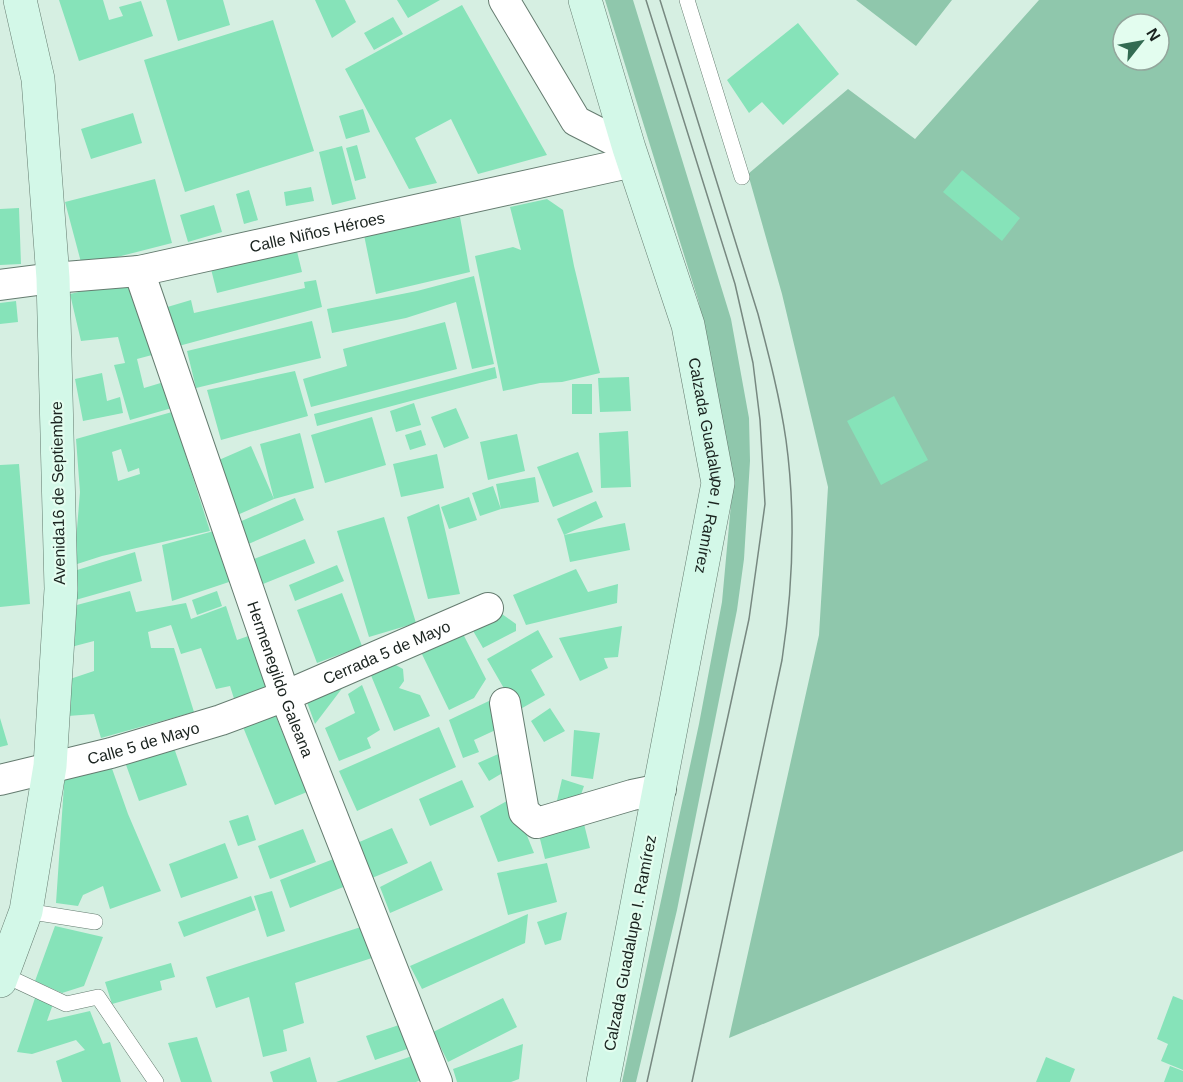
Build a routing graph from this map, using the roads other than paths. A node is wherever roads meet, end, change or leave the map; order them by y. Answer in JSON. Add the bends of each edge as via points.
{"nodes":[{"id":1,"x":20,"y":0,"type":"edge"},
{"id":2,"x":504,"y":0,"type":"edge"},
{"id":3,"x":585,"y":0,"type":"edge"},
{"id":4,"x":687,"y":0,"type":"edge"},
{"id":5,"x":631,"y":155,"type":"junction"},
{"id":6,"x":742,"y":177,"type":"dead end"},
{"id":7,"x":139,"y":271,"type":"junction"},
{"id":8,"x":53,"y":278,"type":"junction"},
{"id":9,"x":0,"y":285,"type":"edge"},
{"id":10,"x":488,"y":608,"type":"dead end"},
{"id":11,"x":285,"y":696,"type":"junction"},
{"id":12,"x":505,"y":703,"type":"dead end"},
{"id":13,"x":50,"y":766,"type":"junction"},
{"id":14,"x":0,"y":780,"type":"edge"},
{"id":15,"x":661,"y":789,"type":"junction"},
{"id":16,"x":26,"y":911,"type":"junction"},
{"id":17,"x":95,"y":922,"type":"dead end"},
{"id":18,"x":1,"y":978,"type":"edge"},
{"id":19,"x":156,"y":1082,"type":"edge"},
{"id":20,"x":437,"y":1082,"type":"edge"},
{"id":21,"x":603,"y":1082,"type":"edge"}],
"edges":[{"from":1,"to":8,"type":"main road","name":"Avenida16 de Septiembre","via":[[38,80]]},
{"from":2,"to":5,"type":"street","via":[[576,121]]},
{"from":3,"to":5,"type":"main road","name":"Calzada Guadalupe I. Ramírez"},
{"from":4,"to":6,"type":"lane"},
{"from":5,"to":7,"type":"street","name":"Calle Niños Héroes"},
{"from":5,"to":15,"type":"main road","name":"Calzada Guadalupe I. Ramírez","via":[[687,325],[718,483]]},
{"from":7,"to":8,"type":"street","name":"Calle Niños Héroes"},
{"from":7,"to":11,"type":"street","name":"Hermenegildo Galeana"},
{"from":8,"to":9,"type":"street","name":"Calle Niños Héroes"},
{"from":8,"to":13,"type":"main road","name":"Avenida16 de Septiembre","via":[[61,589]]},
{"from":10,"to":11,"type":"street","name":"Cerrada 5 de Mayo"},
{"from":11,"to":13,"type":"street","name":"Calle 5 de Mayo","via":[[111,753]]},
{"from":11,"to":20,"type":"street","name":"Hermenegildo Galeana"},
{"from":12,"to":15,"type":"street","via":[[524,812],[537,823]]},
{"from":13,"to":14,"type":"street","name":"Calle 5 de Mayo"},
{"from":13,"to":16,"type":"main road","name":"Avenida16 de Septiembre"},
{"from":15,"to":21,"type":"main road","name":"Calzada Guadalupe I. Ramírez"},
{"from":16,"to":17,"type":"lane"},
{"from":16,"to":18,"type":"main road","name":"Avenida16 de Septiembre"},
{"from":18,"to":19,"type":"lane","via":[[66,1004],[98,996]]}]}
